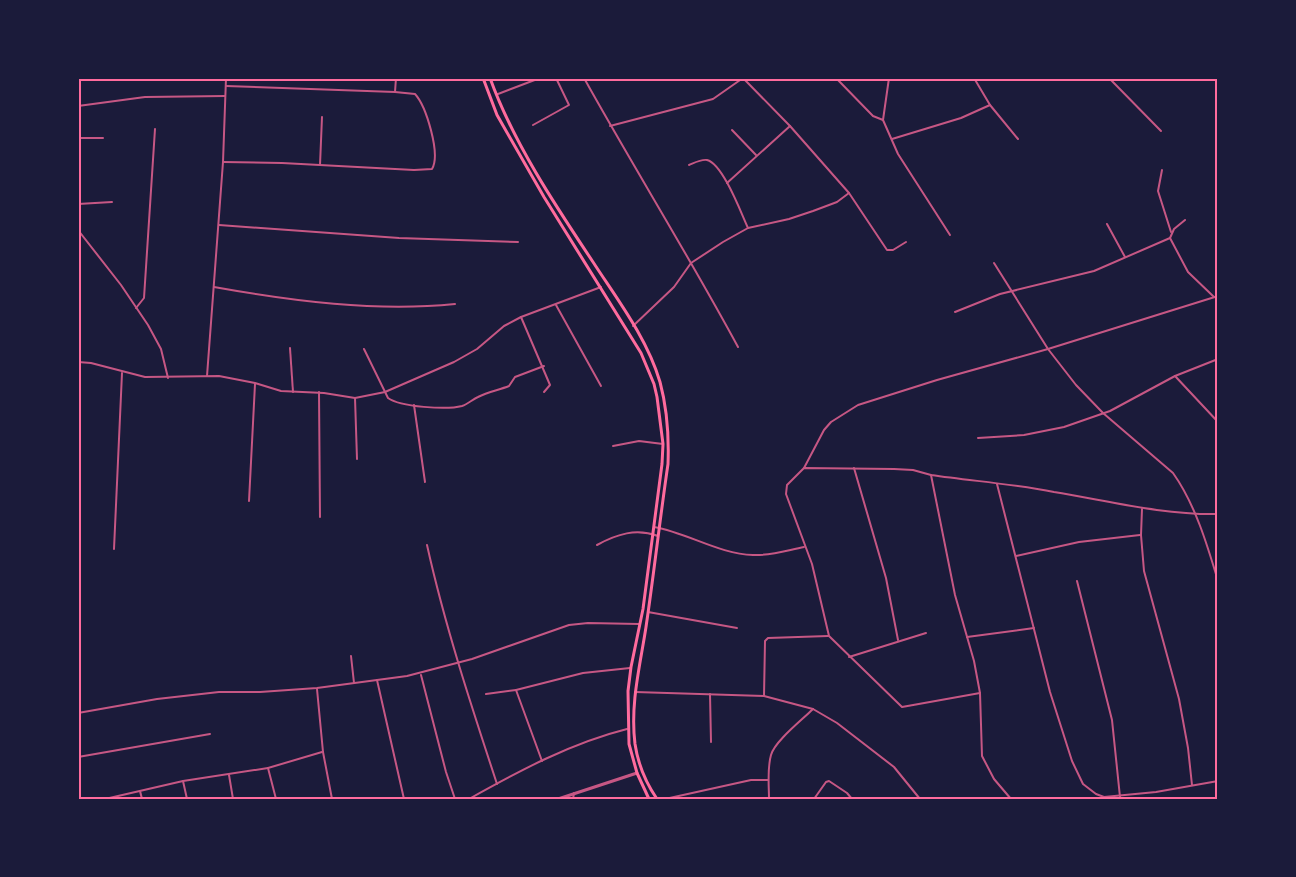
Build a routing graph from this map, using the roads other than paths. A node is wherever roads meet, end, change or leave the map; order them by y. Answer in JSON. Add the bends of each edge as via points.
{"nodes":[{"id":1,"x":226,"y":78,"type":"edge"},
{"id":2,"x":396,"y":78,"type":"edge"},
{"id":3,"x":483,"y":78,"type":"edge"},
{"id":4,"x":490,"y":78,"type":"edge"},
{"id":5,"x":540,"y":78,"type":"edge"},
{"id":6,"x":556,"y":78,"type":"edge"},
{"id":7,"x":584,"y":78,"type":"edge"},
{"id":8,"x":743,"y":78,"type":"edge"},
{"id":9,"x":836,"y":78,"type":"edge"},
{"id":10,"x":889,"y":78,"type":"edge"},
{"id":11,"x":974,"y":78,"type":"edge"},
{"id":12,"x":1109,"y":78,"type":"edge"},
{"id":13,"x":226,"y":86,"type":"junction"},
{"id":14,"x":395,"y":92,"type":"junction"},
{"id":15,"x":496,"y":95,"type":"junction"},
{"id":16,"x":225,"y":96,"type":"junction"},
{"id":17,"x":990,"y":105,"type":"junction"},
{"id":18,"x":78,"y":106,"type":"edge"},
{"id":19,"x":322,"y":117,"type":"dead end"},
{"id":20,"x":882,"y":120,"type":"junction"},
{"id":21,"x":533,"y":125,"type":"dead end"},
{"id":22,"x":609,"y":126,"type":"junction"},
{"id":23,"x":790,"y":126,"type":"junction"},
{"id":24,"x":156,"y":129,"type":"dead end"},
{"id":25,"x":732,"y":130,"type":"dead end"},
{"id":26,"x":1161,"y":131,"type":"dead end"},
{"id":27,"x":78,"y":138,"type":"edge"},
{"id":28,"x":103,"y":138,"type":"dead end"},
{"id":29,"x":1018,"y":139,"type":"dead end"},
{"id":30,"x":892,"y":140,"type":"junction"},
{"id":31,"x":756,"y":155,"type":"junction"},
{"id":32,"x":223,"y":162,"type":"junction"},
{"id":33,"x":320,"y":165,"type":"junction"},
{"id":34,"x":689,"y":165,"type":"dead end"},
{"id":35,"x":1162,"y":170,"type":"dead end"},
{"id":36,"x":727,"y":183,"type":"junction"},
{"id":37,"x":849,"y":193,"type":"junction"},
{"id":38,"x":112,"y":202,"type":"dead end"},
{"id":39,"x":78,"y":204,"type":"edge"},
{"id":40,"x":1185,"y":220,"type":"dead end"},
{"id":41,"x":219,"y":225,"type":"junction"},
{"id":42,"x":1107,"y":225,"type":"dead end"},
{"id":43,"x":748,"y":228,"type":"junction"},
{"id":44,"x":78,"y":230,"type":"edge"},
{"id":45,"x":1171,"y":232,"type":"junction"},
{"id":46,"x":950,"y":235,"type":"dead end"},
{"id":47,"x":1170,"y":238,"type":"junction"},
{"id":48,"x":518,"y":242,"type":"dead end"},
{"id":49,"x":906,"y":242,"type":"dead end"},
{"id":50,"x":1125,"y":257,"type":"junction"},
{"id":51,"x":994,"y":262,"type":"dead end"},
{"id":52,"x":691,"y":263,"type":"junction"},
{"id":53,"x":214,"y":287,"type":"junction"},
{"id":54,"x":601,"y":287,"type":"junction"},
{"id":55,"x":612,"y":292,"type":"junction"},
{"id":56,"x":1011,"y":292,"type":"junction"},
{"id":57,"x":607,"y":296,"type":"junction"},
{"id":58,"x":1218,"y":296,"type":"edge"},
{"id":59,"x":1214,"y":297,"type":"junction"},
{"id":60,"x":455,"y":304,"type":"dead end"},
{"id":61,"x":556,"y":304,"type":"junction"},
{"id":62,"x":136,"y":308,"type":"junction"},
{"id":63,"x":955,"y":312,"type":"dead end"},
{"id":64,"x":521,"y":316,"type":"junction"},
{"id":65,"x":633,"y":326,"type":"junction"},
{"id":66,"x":738,"y":347,"type":"dead end"},
{"id":67,"x":290,"y":348,"type":"dead end"},
{"id":68,"x":364,"y":349,"type":"dead end"},
{"id":69,"x":1048,"y":349,"type":"junction"},
{"id":70,"x":1218,"y":359,"type":"edge"},
{"id":71,"x":78,"y":362,"type":"edge"},
{"id":72,"x":544,"y":366,"type":"junction"},
{"id":73,"x":122,"y":373,"type":"junction"},
{"id":74,"x":207,"y":376,"type":"junction"},
{"id":75,"x":1175,"y":376,"type":"junction"},
{"id":76,"x":168,"y":378,"type":"junction"},
{"id":77,"x":255,"y":383,"type":"junction"},
{"id":78,"x":601,"y":386,"type":"dead end"},
{"id":79,"x":293,"y":392,"type":"junction"},
{"id":80,"x":319,"y":392,"type":"junction"},
{"id":81,"x":385,"y":392,"type":"junction"},
{"id":82,"x":544,"y":392,"type":"dead end"},
{"id":83,"x":355,"y":398,"type":"junction"},
{"id":84,"x":414,"y":405,"type":"junction"},
{"id":85,"x":1103,"y":413,"type":"junction"},
{"id":86,"x":1218,"y":422,"type":"edge"},
{"id":87,"x":978,"y":438,"type":"dead end"},
{"id":88,"x":663,"y":444,"type":"junction"},
{"id":89,"x":613,"y":446,"type":"dead end"},
{"id":90,"x":357,"y":459,"type":"dead end"},
{"id":91,"x":804,"y":468,"type":"junction"},
{"id":92,"x":854,"y":468,"type":"junction"},
{"id":93,"x":932,"y":475,"type":"junction"},
{"id":94,"x":425,"y":482,"type":"dead end"},
{"id":95,"x":997,"y":484,"type":"junction"},
{"id":96,"x":249,"y":501,"type":"dead end"},
{"id":97,"x":1142,"y":508,"type":"junction"},
{"id":98,"x":1195,"y":514,"type":"junction"},
{"id":99,"x":1218,"y":514,"type":"edge"},
{"id":100,"x":320,"y":517,"type":"dead end"},
{"id":101,"x":654,"y":527,"type":"junction"},
{"id":102,"x":660,"y":528,"type":"junction"},
{"id":103,"x":653,"y":534,"type":"junction"},
{"id":104,"x":1141,"y":535,"type":"junction"},
{"id":105,"x":658,"y":536,"type":"junction"},
{"id":106,"x":427,"y":545,"type":"dead end"},
{"id":107,"x":597,"y":545,"type":"dead end"},
{"id":108,"x":804,"y":547,"type":"junction"},
{"id":109,"x":114,"y":549,"type":"dead end"},
{"id":110,"x":1016,"y":556,"type":"junction"},
{"id":111,"x":1077,"y":581,"type":"dead end"},
{"id":112,"x":1218,"y":581,"type":"edge"},
{"id":113,"x":648,"y":612,"type":"junction"},
{"id":114,"x":639,"y":624,"type":"junction"},
{"id":115,"x":737,"y":628,"type":"dead end"},
{"id":116,"x":1034,"y":628,"type":"junction"},
{"id":117,"x":926,"y":633,"type":"dead end"},
{"id":118,"x":829,"y":636,"type":"junction"},
{"id":119,"x":967,"y":637,"type":"junction"},
{"id":120,"x":898,"y":640,"type":"junction"},
{"id":121,"x":351,"y":656,"type":"dead end"},
{"id":122,"x":849,"y":657,"type":"junction"},
{"id":123,"x":458,"y":663,"type":"junction"},
{"id":124,"x":631,"y":668,"type":"junction"},
{"id":125,"x":421,"y":673,"type":"junction"},
{"id":126,"x":377,"y":680,"type":"junction"},
{"id":127,"x":354,"y":683,"type":"junction"},
{"id":128,"x":317,"y":688,"type":"junction"},
{"id":129,"x":516,"y":690,"type":"junction"},
{"id":130,"x":635,"y":692,"type":"junction"},
{"id":131,"x":980,"y":693,"type":"junction"},
{"id":132,"x":486,"y":694,"type":"dead end"},
{"id":133,"x":710,"y":694,"type":"junction"},
{"id":134,"x":764,"y":696,"type":"junction"},
{"id":135,"x":813,"y":709,"type":"junction"},
{"id":136,"x":78,"y":713,"type":"edge"},
{"id":137,"x":627,"y":729,"type":"junction"},
{"id":138,"x":210,"y":734,"type":"dead end"},
{"id":139,"x":711,"y":742,"type":"dead end"},
{"id":140,"x":323,"y":752,"type":"junction"},
{"id":141,"x":78,"y":757,"type":"edge"},
{"id":142,"x":542,"y":761,"type":"junction"},
{"id":143,"x":268,"y":768,"type":"junction"},
{"id":144,"x":636,"y":773,"type":"junction"},
{"id":145,"x":229,"y":775,"type":"junction"},
{"id":146,"x":768,"y":780,"type":"junction"},
{"id":147,"x":183,"y":781,"type":"junction"},
{"id":148,"x":1218,"y":781,"type":"edge"},
{"id":149,"x":497,"y":784,"type":"junction"},
{"id":150,"x":1192,"y":785,"type":"junction"},
{"id":151,"x":140,"y":790,"type":"junction"},
{"id":152,"x":574,"y":793,"type":"junction"},
{"id":153,"x":1120,"y":797,"type":"junction"},
{"id":154,"x":105,"y":799,"type":"edge"},
{"id":155,"x":142,"y":799,"type":"edge"},
{"id":156,"x":187,"y":799,"type":"edge"},
{"id":157,"x":233,"y":799,"type":"edge"},
{"id":158,"x":276,"y":799,"type":"edge"},
{"id":159,"x":332,"y":799,"type":"edge"},
{"id":160,"x":404,"y":799,"type":"edge"},
{"id":161,"x":455,"y":799,"type":"edge"},
{"id":162,"x":469,"y":799,"type":"edge"},
{"id":163,"x":558,"y":799,"type":"edge"},
{"id":164,"x":573,"y":799,"type":"edge"},
{"id":165,"x":649,"y":799,"type":"edge"},
{"id":166,"x":657,"y":799,"type":"edge"},
{"id":167,"x":665,"y":799,"type":"edge"},
{"id":168,"x":769,"y":799,"type":"edge"},
{"id":169,"x":814,"y":799,"type":"edge"},
{"id":170,"x":852,"y":799,"type":"edge"},
{"id":171,"x":920,"y":799,"type":"edge"},
{"id":172,"x":1011,"y":799,"type":"edge"}],
"edges":[{"from":1,"to":13,"type":"street"},
{"from":2,"to":14,"type":"street"},
{"from":3,"to":54,"type":"main road","via":[[497,115]]},
{"from":4,"to":15,"type":"main road"},
{"from":5,"to":15,"type":"street"},
{"from":6,"to":21,"type":"street","via":[[569,105]]},
{"from":7,"to":22,"type":"street"},
{"from":8,"to":22,"type":"street","via":[[713,99]]},
{"from":8,"to":23,"type":"street"},
{"from":9,"to":20,"type":"street","via":[[873,116]]},
{"from":10,"to":20,"type":"street"},
{"from":11,"to":17,"type":"street"},
{"from":12,"to":26,"type":"street"},
{"from":13,"to":14,"type":"street"},
{"from":13,"to":16,"type":"street"},
{"from":14,"to":33,"type":"street","via":[[415,94],[424,108],[432,137],[432,169]]},
{"from":15,"to":55,"type":"main road","via":[[526,154]]},
{"from":16,"to":18,"type":"street","via":[[152,96]]},
{"from":16,"to":32,"type":"street"},
{"from":17,"to":29,"type":"street"},
{"from":17,"to":30,"type":"street"},
{"from":19,"to":33,"type":"street"},
{"from":20,"to":30,"type":"street"},
{"from":22,"to":52,"type":"street"},
{"from":23,"to":31,"type":"street"},
{"from":23,"to":37,"type":"street"},
{"from":24,"to":62,"type":"street","via":[[144,298]]},
{"from":25,"to":31,"type":"street"},
{"from":27,"to":28,"type":"street"},
{"from":30,"to":46,"type":"street"},
{"from":31,"to":36,"type":"street"},
{"from":32,"to":33,"type":"street"},
{"from":32,"to":41,"type":"street"},
{"from":34,"to":36,"type":"street","via":[[707,160]]},
{"from":35,"to":45,"type":"street","via":[[1158,191]]},
{"from":36,"to":43,"type":"street"},
{"from":37,"to":43,"type":"street","via":[[813,211]]},
{"from":37,"to":49,"type":"street","via":[[887,250]]},
{"from":38,"to":39,"type":"street"},
{"from":40,"to":45,"type":"street"},
{"from":41,"to":48,"type":"street"},
{"from":41,"to":53,"type":"street"},
{"from":42,"to":50,"type":"street"},
{"from":43,"to":52,"type":"street"},
{"from":44,"to":62,"type":"street"},
{"from":45,"to":47,"type":"street"},
{"from":47,"to":50,"type":"street"},
{"from":47,"to":59,"type":"street","via":[[1188,272]]},
{"from":50,"to":56,"type":"street","via":[[1094,271]]},
{"from":51,"to":56,"type":"street"},
{"from":52,"to":65,"type":"street","via":[[674,287]]},
{"from":52,"to":66,"type":"street"},
{"from":53,"to":60,"type":"street","via":[[274,298],[343,303],[410,307]]},
{"from":53,"to":74,"type":"street"},
{"from":54,"to":57,"type":"main road"},
{"from":54,"to":61,"type":"street"},
{"from":55,"to":57,"type":"main road"},
{"from":55,"to":65,"type":"main road"},
{"from":56,"to":63,"type":"street"},
{"from":56,"to":69,"type":"street"},
{"from":57,"to":88,"type":"main road","via":[[641,353],[654,384]]},
{"from":58,"to":59,"type":"street"},
{"from":59,"to":69,"type":"street"},
{"from":61,"to":64,"type":"street"},
{"from":61,"to":78,"type":"street"},
{"from":62,"to":76,"type":"street","via":[[161,349]]},
{"from":64,"to":72,"type":"street"},
{"from":64,"to":81,"type":"street","via":[[454,362]]},
{"from":65,"to":102,"type":"main road","via":[[663,396],[669,446]]},
{"from":67,"to":79,"type":"street"},
{"from":68,"to":81,"type":"street"},
{"from":69,"to":85,"type":"street"},
{"from":69,"to":91,"type":"street","via":[[849,410],[824,430]]},
{"from":70,"to":75,"type":"street"},
{"from":71,"to":73,"type":"street"},
{"from":72,"to":82,"type":"street","via":[[550,385]]},
{"from":72,"to":84,"type":"street","via":[[463,406]]},
{"from":73,"to":76,"type":"street"},
{"from":73,"to":109,"type":"street"},
{"from":74,"to":76,"type":"street"},
{"from":74,"to":77,"type":"street"},
{"from":75,"to":85,"type":"street"},
{"from":75,"to":86,"type":"street"},
{"from":77,"to":79,"type":"street"},
{"from":77,"to":96,"type":"street"},
{"from":79,"to":80,"type":"street"},
{"from":80,"to":83,"type":"street"},
{"from":80,"to":100,"type":"street"},
{"from":81,"to":83,"type":"street"},
{"from":81,"to":84,"type":"street","via":[[391,401]]},
{"from":83,"to":90,"type":"street"},
{"from":84,"to":94,"type":"street"},
{"from":85,"to":87,"type":"street","via":[[1040,432]]},
{"from":85,"to":98,"type":"street","via":[[1173,473]]},
{"from":88,"to":89,"type":"street","via":[[639,441]]},
{"from":88,"to":101,"type":"main road"},
{"from":91,"to":92,"type":"street"},
{"from":91,"to":108,"type":"street","via":[[786,490]]},
{"from":92,"to":93,"type":"street","via":[[913,470]]},
{"from":92,"to":120,"type":"street","via":[[886,578]]},
{"from":93,"to":95,"type":"street"},
{"from":93,"to":119,"type":"street"},
{"from":95,"to":97,"type":"street"},
{"from":95,"to":110,"type":"street"},
{"from":97,"to":98,"type":"street"},
{"from":97,"to":104,"type":"street"},
{"from":98,"to":99,"type":"street"},
{"from":98,"to":112,"type":"street"},
{"from":101,"to":102,"type":"street"},
{"from":101,"to":103,"type":"main road"},
{"from":102,"to":105,"type":"main road"},
{"from":102,"to":108,"type":"street","via":[[744,554]]},
{"from":103,"to":105,"type":"street"},
{"from":103,"to":107,"type":"street","via":[[626,533]]},
{"from":103,"to":114,"type":"main road"},
{"from":104,"to":110,"type":"street","via":[[1079,542]]},
{"from":104,"to":150,"type":"street","via":[[1144,571],[1179,699]]},
{"from":105,"to":113,"type":"main road"},
{"from":106,"to":123,"type":"street"},
{"from":108,"to":118,"type":"street","via":[[812,564]]},
{"from":110,"to":116,"type":"street"},
{"from":111,"to":153,"type":"street","via":[[1112,720]]},
{"from":113,"to":115,"type":"street"},
{"from":113,"to":130,"type":"main road"},
{"from":114,"to":123,"type":"street","via":[[569,625]]},
{"from":114,"to":124,"type":"main road"},
{"from":116,"to":119,"type":"street"},
{"from":116,"to":153,"type":"street","via":[[1076,772],[1096,794]]},
{"from":117,"to":120,"type":"street"},
{"from":118,"to":122,"type":"street"},
{"from":118,"to":134,"type":"street","via":[[768,638]]},
{"from":119,"to":131,"type":"street"},
{"from":120,"to":122,"type":"street"},
{"from":121,"to":127,"type":"street"},
{"from":122,"to":131,"type":"street","via":[[902,707]]},
{"from":123,"to":125,"type":"street"},
{"from":123,"to":149,"type":"street"},
{"from":124,"to":129,"type":"street","via":[[583,673]]},
{"from":124,"to":137,"type":"main road"},
{"from":125,"to":126,"type":"street"},
{"from":125,"to":161,"type":"street"},
{"from":126,"to":127,"type":"street"},
{"from":126,"to":160,"type":"street"},
{"from":127,"to":128,"type":"street"},
{"from":128,"to":136,"type":"street","via":[[219,692]]},
{"from":128,"to":140,"type":"street"},
{"from":129,"to":132,"type":"street"},
{"from":129,"to":142,"type":"street"},
{"from":130,"to":133,"type":"street"},
{"from":130,"to":166,"type":"main road","via":[[635,744],[643,773]]},
{"from":131,"to":172,"type":"street","via":[[982,756]]},
{"from":133,"to":134,"type":"street"},
{"from":133,"to":139,"type":"street"},
{"from":134,"to":135,"type":"street"},
{"from":135,"to":146,"type":"street","via":[[774,750]]},
{"from":135,"to":171,"type":"street","via":[[894,767]]},
{"from":137,"to":142,"type":"street","via":[[598,736]]},
{"from":137,"to":144,"type":"main road"},
{"from":138,"to":141,"type":"street"},
{"from":140,"to":143,"type":"street"},
{"from":140,"to":159,"type":"street"},
{"from":142,"to":149,"type":"street"},
{"from":143,"to":145,"type":"street"},
{"from":143,"to":158,"type":"street"},
{"from":144,"to":152,"type":"street"},
{"from":144,"to":165,"type":"main road"},
{"from":145,"to":147,"type":"street"},
{"from":145,"to":157,"type":"street"},
{"from":146,"to":167,"type":"street","via":[[751,780]]},
{"from":146,"to":168,"type":"street"},
{"from":147,"to":151,"type":"street"},
{"from":147,"to":156,"type":"street"},
{"from":148,"to":150,"type":"street"},
{"from":149,"to":162,"type":"street"},
{"from":150,"to":153,"type":"street"},
{"from":151,"to":154,"type":"street"},
{"from":151,"to":155,"type":"street"},
{"from":152,"to":163,"type":"street"},
{"from":152,"to":164,"type":"street"},
{"from":169,"to":170,"type":"street","via":[[830,781]]}]}
